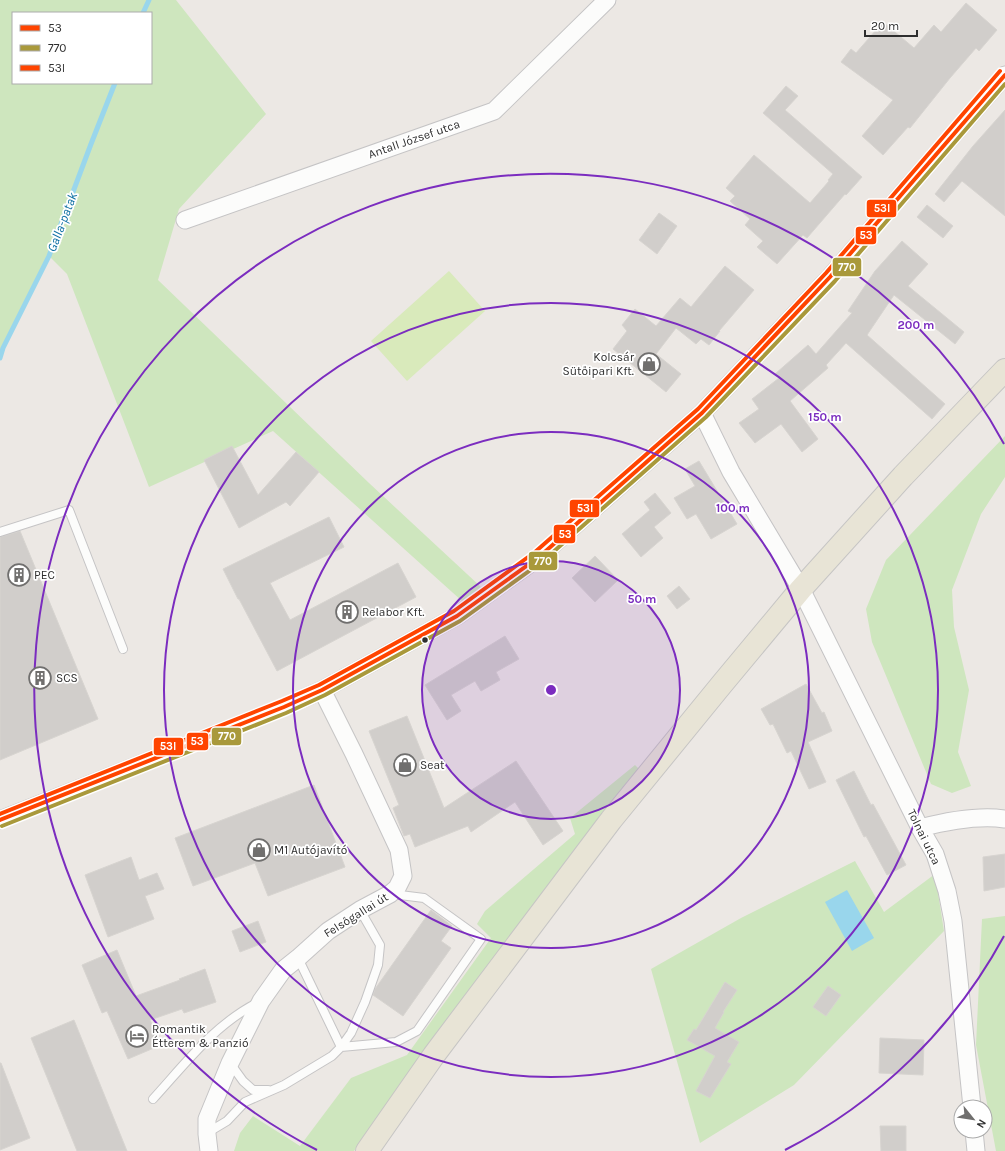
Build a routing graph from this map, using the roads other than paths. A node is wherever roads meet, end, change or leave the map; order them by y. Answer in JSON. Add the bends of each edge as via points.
{"nodes":[{"id":1,"x":607,"y":0,"type":"edge"},
{"id":2,"x":1005,"y":75,"type":"edge"},
{"id":3,"x":185,"y":220,"type":"dead end"},
{"id":4,"x":1005,"y":370,"type":"edge"},
{"id":5,"x":702,"y":413,"type":"junction"},
{"id":6,"x":0,"y":532,"type":"edge"},
{"id":7,"x":801,"y":589,"type":"junction"},
{"id":8,"x":123,"y":649,"type":"dead end"},
{"id":9,"x":322,"y":690,"type":"junction"},
{"id":10,"x":0,"y":820,"type":"edge"},
{"id":11,"x":1005,"y":820,"type":"edge"},
{"id":12,"x":920,"y":828,"type":"junction"},
{"id":13,"x":390,"y":894,"type":"junction"},
{"id":14,"x":360,"y":910,"type":"junction"},
{"id":15,"x":298,"y":958,"type":"junction"},
{"id":16,"x":261,"y":1001,"type":"junction"},
{"id":17,"x":341,"y":1048,"type":"junction"},
{"id":18,"x":230,"y":1063,"type":"junction"},
{"id":19,"x":270,"y":1090,"type":"junction"},
{"id":20,"x":153,"y":1099,"type":"dead end"},
{"id":21,"x":971,"y":1099,"type":"edge"},
{"id":22,"x":207,"y":1134,"type":"junction"},
{"id":23,"x":975,"y":1139,"type":"edge"},
{"id":24,"x":209,"y":1151,"type":"edge"},
{"id":25,"x":367,"y":1151,"type":"edge"},
{"id":26,"x":976,"y":1151,"type":"edge"}],
"edges":[{"from":1,"to":3,"type":"street","name":"Antall József utca","via":[[494,111]]},
{"from":2,"to":5,"type":"street","via":[[830,276]]},
{"from":4,"to":7,"type":"main road","via":[[903,476]]},
{"from":5,"to":7,"type":"street","name":"Tolnai utca","via":[[731,472]]},
{"from":5,"to":9,"type":"street","via":[[539,557],[457,616]]},
{"from":6,"to":8,"type":"lane","via":[[69,510]]},
{"from":7,"to":12,"type":"street","name":"Tolnai utca"},
{"from":7,"to":25,"type":"main road","via":[[611,820],[434,1055]]},
{"from":9,"to":10,"type":"street"},
{"from":9,"to":13,"type":"street","name":"Felsőgallai út","via":[[399,850],[403,876],[398,888]]},
{"from":11,"to":12,"type":"street","via":[[994,818],[950,821]]},
{"from":12,"to":21,"type":"street","name":"Tolnai utca","via":[[935,854],[954,922]]},
{"from":13,"to":14,"type":"street","name":"Felsőgallai út"},
{"from":13,"to":17,"type":"lane","via":[[424,898],[481,939],[417,1031],[396,1042]]},
{"from":14,"to":15,"type":"street","name":"Felsőgallai út","via":[[328,930]]},
{"from":14,"to":17,"type":"lane","via":[[380,945],[378,965],[365,1002]]},
{"from":15,"to":16,"type":"street","name":"Felsőgallai út","via":[[283,970]]},
{"from":15,"to":17,"type":"lane"},
{"from":16,"to":18,"type":"street","name":"Felsőgallai út"},
{"from":16,"to":20,"type":"lane","via":[[228,1021],[207,1040]]},
{"from":17,"to":19,"type":"lane","via":[[284,1085]]},
{"from":18,"to":19,"type":"lane","via":[[253,1090]]},
{"from":18,"to":22,"type":"street","name":"Felsőgallai út","via":[[206,1119]]},
{"from":19,"to":22,"type":"lane","via":[[244,1102],[227,1121]]},
{"from":22,"to":24,"type":"street","name":"Felsőgallai út"},
{"from":23,"to":26,"type":"street"}]}
